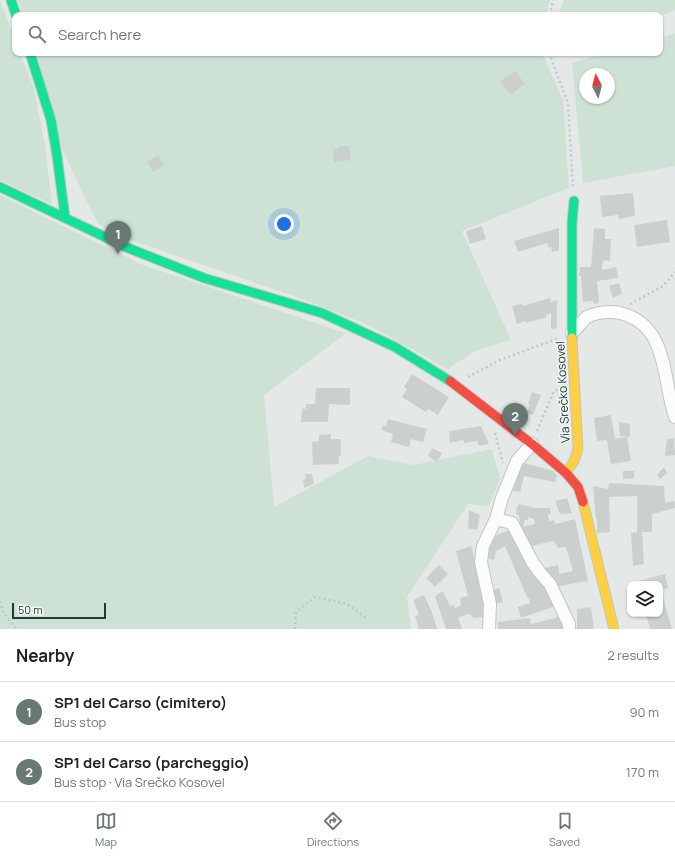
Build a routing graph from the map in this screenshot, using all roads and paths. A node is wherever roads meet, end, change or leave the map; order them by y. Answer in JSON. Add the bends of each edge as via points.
{"nodes":[{"id":1,"x":11,"y":0,"type":"edge"},
{"id":2,"x":553,"y":0,"type":"edge"},
{"id":3,"x":15,"y":12,"type":"edge"},
{"id":4,"x":551,"y":12,"type":"edge"},
{"id":5,"x":31,"y":56,"type":"edge"},
{"id":6,"x":550,"y":56,"type":"edge"},
{"id":7,"x":0,"y":187,"type":"edge"},
{"id":8,"x":574,"y":201,"type":"joint"},
{"id":9,"x":65,"y":217,"type":"junction"},
{"id":10,"x":675,"y":272,"type":"edge"},
{"id":11,"x":616,"y":312,"type":"junction"},
{"id":12,"x":572,"y":333,"type":"junction"},
{"id":13,"x":574,"y":378,"type":"junction"},
{"id":14,"x":457,"y":386,"type":"junction"},
{"id":15,"x":675,"y":417,"type":"edge"},
{"id":16,"x":495,"y":432,"type":"dead end"},
{"id":17,"x":532,"y":444,"type":"junction"},
{"id":18,"x":566,"y":473,"type":"junction"},
{"id":19,"x":508,"y":484,"type":"junction"},
{"id":20,"x":496,"y":519,"type":"junction"},
{"id":21,"x":0,"y":601,"type":"edge"},
{"id":22,"x":367,"y":619,"type":"dead end"},
{"id":23,"x":16,"y":629,"type":"edge"},
{"id":24,"x":295,"y":629,"type":"edge"},
{"id":25,"x":489,"y":629,"type":"edge"},
{"id":26,"x":569,"y":629,"type":"edge"},
{"id":27,"x":614,"y":629,"type":"edge"}],
"edges":[{"from":1,"to":3,"type":"main road"},
{"from":2,"to":4,"type":"path"},
{"from":5,"to":9,"type":"main road","via":[[51,121]]},
{"from":6,"to":8,"type":"path","via":[[568,103]]},
{"from":7,"to":9,"type":"main road"},
{"from":8,"to":12,"type":"main road","name":"Via Srečko Kosovel"},
{"from":9,"to":14,"type":"main road","via":[[128,248],[204,278],[322,313],[395,347]]},
{"from":10,"to":11,"type":"path","via":[[663,286]]},
{"from":11,"to":12,"type":"street","via":[[604,312],[587,317]]},
{"from":11,"to":15,"type":"street","via":[[636,319],[644,325],[659,347]]},
{"from":12,"to":13,"type":"main road","name":"Via Srečko Kosovel"},
{"from":12,"to":14,"type":"path","via":[[500,360]]},
{"from":13,"to":17,"type":"path","via":[[553,393]]},
{"from":13,"to":18,"type":"main road","name":"Via Srečko Kosovel","via":[[578,449]]},
{"from":14,"to":17,"type":"main road"},
{"from":16,"to":19,"type":"path"},
{"from":17,"to":18,"type":"main road"},
{"from":17,"to":19,"type":"street","via":[[517,461]]},
{"from":18,"to":27,"type":"main road","via":[[578,487],[582,498]]},
{"from":19,"to":20,"type":"street"},
{"from":20,"to":25,"type":"street","via":[[482,546],[481,562],[490,604]]},
{"from":20,"to":26,"type":"street","via":[[512,523],[533,563],[556,595]]},
{"from":21,"to":23,"type":"path"},
{"from":22,"to":24,"type":"path","via":[[347,604],[315,597],[296,612]]}]}
